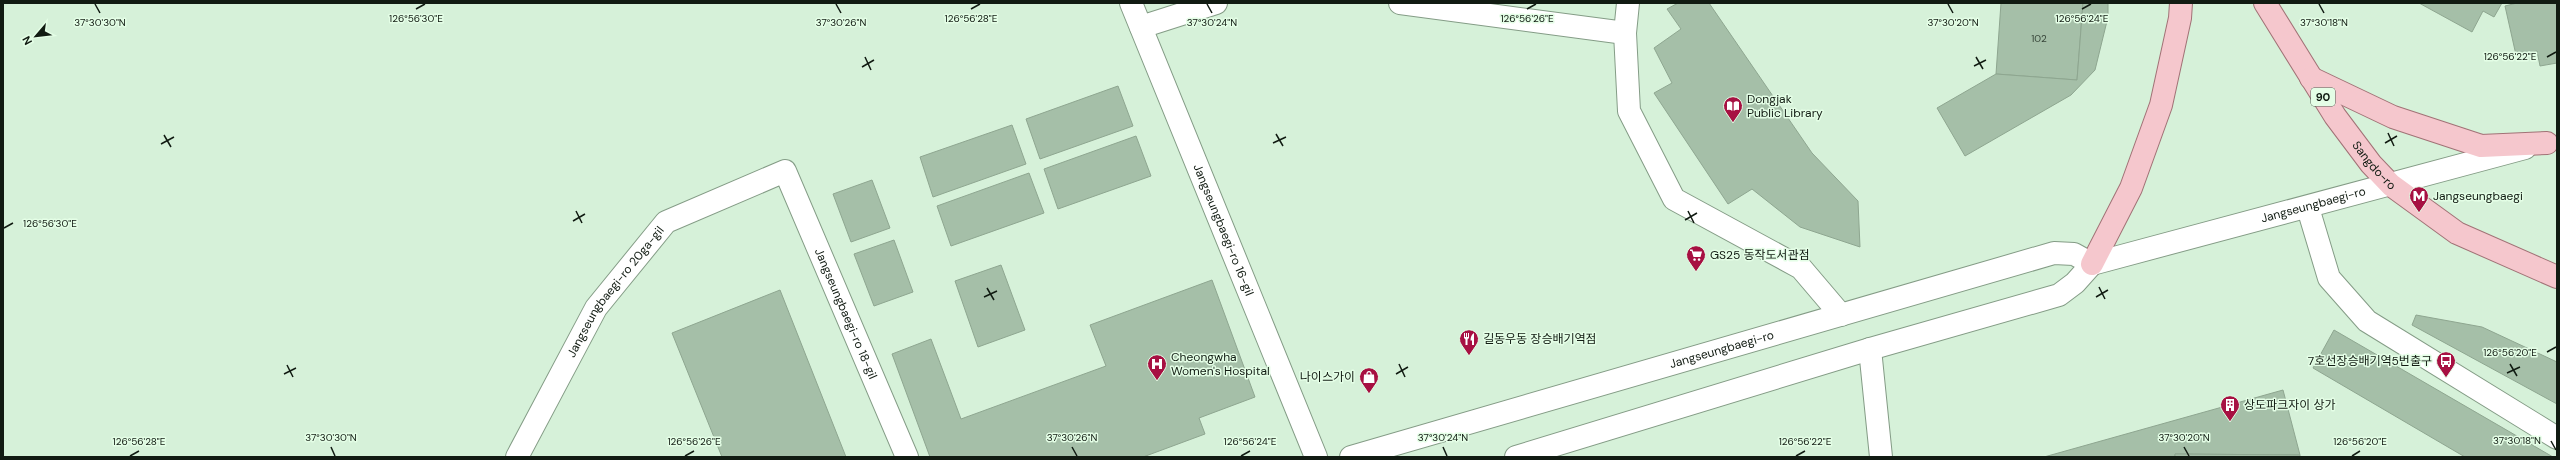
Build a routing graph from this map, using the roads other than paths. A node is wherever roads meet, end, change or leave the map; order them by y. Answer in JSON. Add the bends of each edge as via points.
{"nodes":[{"id":1,"x":1131,"y":3,"type":"edge"},
{"id":2,"x":1216,"y":3,"type":"edge"},
{"id":3,"x":1400,"y":3,"type":"edge"},
{"id":4,"x":1628,"y":3,"type":"edge"},
{"id":5,"x":2181,"y":3,"type":"edge"},
{"id":6,"x":2268,"y":4,"type":"edge"},
{"id":7,"x":1141,"y":27,"type":"junction"},
{"id":8,"x":1625,"y":33,"type":"junction"},
{"id":9,"x":2311,"y":78,"type":"junction"},
{"id":10,"x":2552,"y":141,"type":"edge"},
{"id":11,"x":785,"y":171,"type":"joint"},
{"id":12,"x":2390,"y":185,"type":"junction"},
{"id":13,"x":2308,"y":208,"type":"junction"},
{"id":14,"x":2092,"y":264,"type":"junction"},
{"id":15,"x":2557,"y":277,"type":"edge"},
{"id":16,"x":1841,"y":315,"type":"junction"},
{"id":17,"x":1870,"y":349,"type":"junction"},
{"id":18,"x":2557,"y":438,"type":"edge"},
{"id":19,"x":517,"y":457,"type":"edge"},
{"id":20,"x":907,"y":457,"type":"edge"},
{"id":21,"x":1316,"y":457,"type":"edge"},
{"id":22,"x":1351,"y":457,"type":"edge"},
{"id":23,"x":1516,"y":457,"type":"edge"},
{"id":24,"x":1881,"y":457,"type":"edge"}],
"edges":[{"from":1,"to":7,"type":"street","name":"Jangseungbaegi-ro 16-gil"},
{"from":2,"to":7,"type":"street"},
{"from":3,"to":8,"type":"street"},
{"from":4,"to":8,"type":"street"},
{"from":5,"to":14,"type":"main road","via":[[2161,105],[2131,188]]},
{"from":6,"to":9,"type":"main road","name":"Sangdo-ro","number":"90"},
{"from":7,"to":21,"type":"street","name":"Jangseungbaegi-ro 16-gil"},
{"from":8,"to":16,"type":"street","via":[[1629,112],[1674,199],[1801,268]]},
{"from":9,"to":10,"type":"main road","via":[[2393,118],[2481,146]]},
{"from":9,"to":12,"type":"main road","name":"Sangdo-ro","number":"90","via":[[2352,141]]},
{"from":10,"to":12,"type":"street","name":"Jangseungbaegi-ro"},
{"from":11,"to":19,"type":"street","name":"Jangseungbaegi-ro 20ga-gil","via":[[666,222],[596,308]]},
{"from":11,"to":20,"type":"street","name":"Jangseungbaegi-ro 18-gil"},
{"from":12,"to":13,"type":"street","name":"Jangseungbaegi-ro"},
{"from":12,"to":15,"type":"main road","name":"Sangdo-ro","number":"90","via":[[2457,233]]},
{"from":13,"to":14,"type":"street","name":"Jangseungbaegi-ro"},
{"from":13,"to":18,"type":"street","via":[[2329,278],[2367,321]]},
{"from":14,"to":16,"type":"street","name":"Jangseungbaegi-ro","via":[[2074,254],[2054,253]]},
{"from":14,"to":17,"type":"street","via":[[2075,283],[2059,295]]},
{"from":16,"to":22,"type":"street","name":"Jangseungbaegi-ro"},
{"from":17,"to":23,"type":"street"},
{"from":17,"to":24,"type":"street"}]}
